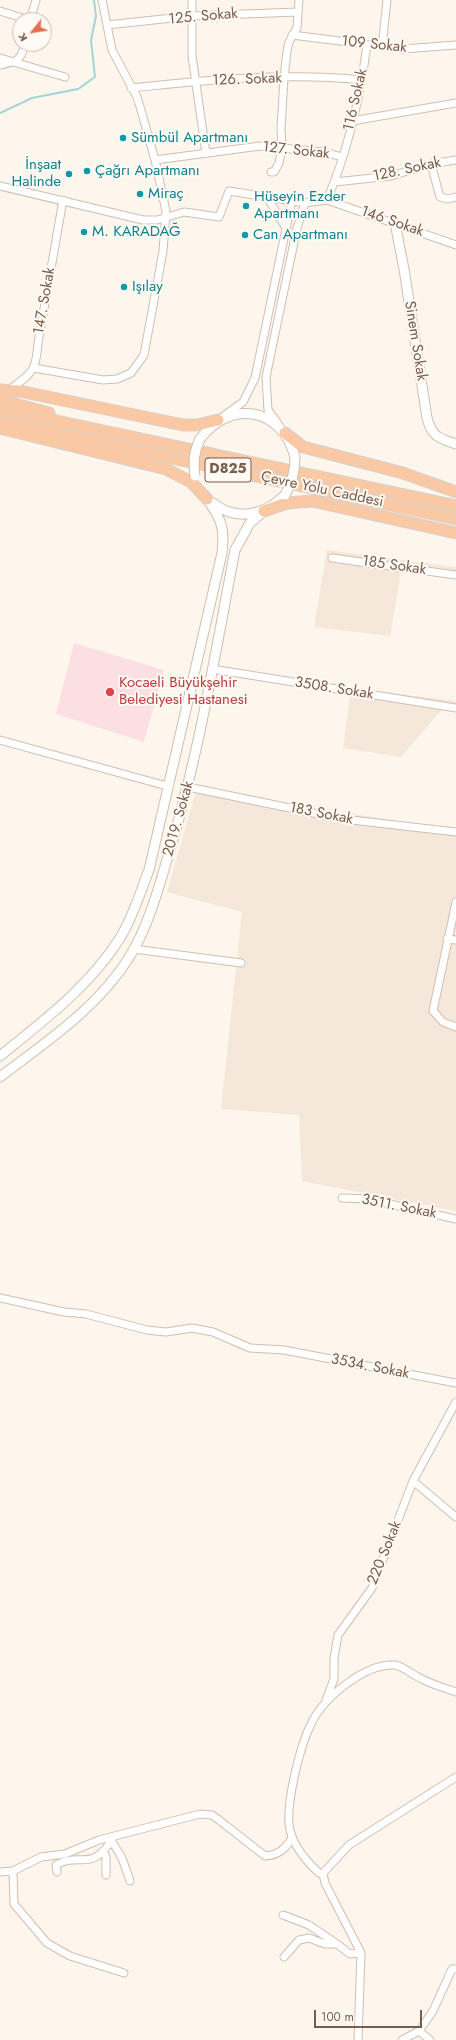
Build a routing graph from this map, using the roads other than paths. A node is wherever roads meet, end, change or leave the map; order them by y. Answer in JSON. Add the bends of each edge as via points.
{"nodes":[{"id":1,"x":36,"y":0,"type":"edge"},
{"id":2,"x":102,"y":0,"type":"edge"},
{"id":3,"x":192,"y":0,"type":"edge"},
{"id":4,"x":299,"y":0,"type":"edge"},
{"id":5,"x":388,"y":0,"type":"edge"},
{"id":6,"x":0,"y":11,"type":"edge"},
{"id":7,"x":32,"y":12,"type":"edge"},
{"id":8,"x":298,"y":12,"type":"junction"},
{"id":9,"x":12,"y":15,"type":"edge"},
{"id":10,"x":191,"y":16,"type":"junction"},
{"id":11,"x":107,"y":25,"type":"junction"},
{"id":12,"x":292,"y":36,"type":"junction"},
{"id":13,"x":366,"y":45,"type":"junction"},
{"id":14,"x":456,"y":45,"type":"edge"},
{"id":15,"x":382,"y":47,"type":"junction"},
{"id":16,"x":23,"y":52,"type":"edge"},
{"id":17,"x":0,"y":58,"type":"edge"},
{"id":18,"x":13,"y":62,"type":"junction"},
{"id":19,"x":0,"y":65,"type":"edge"},
{"id":20,"x":65,"y":77,"type":"dead end"},
{"id":21,"x":284,"y":78,"type":"junction"},
{"id":22,"x":362,"y":80,"type":"junction"},
{"id":23,"x":194,"y":82,"type":"junction"},
{"id":24,"x":131,"y":88,"type":"junction"},
{"id":25,"x":456,"y":103,"type":"edge"},
{"id":26,"x":352,"y":121,"type":"junction"},
{"id":27,"x":282,"y":148,"type":"junction"},
{"id":28,"x":206,"y":153,"type":"junction"},
{"id":29,"x":342,"y":157,"type":"junction"},
{"id":30,"x":155,"y":160,"type":"junction"},
{"id":31,"x":456,"y":160,"type":"edge"},
{"id":32,"x":431,"y":164,"type":"junction"},
{"id":33,"x":271,"y":172,"type":"dead end"},
{"id":34,"x":335,"y":182,"type":"junction"},
{"id":35,"x":0,"y":186,"type":"edge"},
{"id":36,"x":266,"y":196,"type":"junction"},
{"id":37,"x":456,"y":197,"type":"edge"},
{"id":38,"x":63,"y":200,"type":"junction"},
{"id":39,"x":292,"y":200,"type":"junction"},
{"id":40,"x":327,"y":200,"type":"junction"},
{"id":41,"x":305,"y":203,"type":"junction"},
{"id":42,"x":166,"y":217,"type":"junction"},
{"id":43,"x":395,"y":223,"type":"junction"},
{"id":44,"x":286,"y":228,"type":"junction"},
{"id":45,"x":456,"y":245,"type":"edge"},
{"id":46,"x":34,"y":368,"type":"junction"},
{"id":47,"x":5,"y":390,"type":"edge"},
{"id":48,"x":0,"y":400,"type":"edge"},
{"id":49,"x":0,"y":409,"type":"edge"},
{"id":50,"x":0,"y":420,"type":"edge"},
{"id":51,"x":218,"y":420,"type":"junction"},
{"id":52,"x":0,"y":428,"type":"edge"},
{"id":53,"x":285,"y":433,"type":"junction"},
{"id":54,"x":111,"y":444,"type":"junction"},
{"id":55,"x":456,"y":444,"type":"edge"},
{"id":56,"x":185,"y":448,"type":"junction"},
{"id":57,"x":456,"y":492,"type":"edge"},
{"id":58,"x":207,"y":499,"type":"junction"},
{"id":59,"x":456,"y":506,"type":"edge"},
{"id":60,"x":264,"y":511,"type":"junction"},
{"id":61,"x":456,"y":519,"type":"edge"},
{"id":62,"x":456,"y":534,"type":"edge"},
{"id":63,"x":332,"y":558,"type":"dead end"},
{"id":64,"x":456,"y":575,"type":"edge"},
{"id":65,"x":212,"y":669,"type":"junction"},
{"id":66,"x":456,"y":708,"type":"edge"},
{"id":67,"x":0,"y":740,"type":"edge"},
{"id":68,"x":167,"y":786,"type":"junction"},
{"id":69,"x":188,"y":787,"type":"junction"},
{"id":70,"x":456,"y":832,"type":"edge"},
{"id":71,"x":456,"y":902,"type":"edge"},
{"id":72,"x":447,"y":939,"type":"junction"},
{"id":73,"x":456,"y":940,"type":"edge"},
{"id":74,"x":134,"y":949,"type":"junction"},
{"id":75,"x":241,"y":963,"type":"dead end"},
{"id":76,"x":456,"y":1026,"type":"edge"},
{"id":77,"x":0,"y":1056,"type":"edge"},
{"id":78,"x":0,"y":1077,"type":"edge"},
{"id":79,"x":342,"y":1198,"type":"dead end"},
{"id":80,"x":456,"y":1218,"type":"edge"},
{"id":81,"x":0,"y":1298,"type":"edge"},
{"id":82,"x":456,"y":1383,"type":"edge"},
{"id":83,"x":456,"y":1402,"type":"edge"},
{"id":84,"x":413,"y":1482,"type":"junction"},
{"id":85,"x":456,"y":1517,"type":"edge"},
{"id":86,"x":456,"y":1692,"type":"edge"},
{"id":87,"x":324,"y":1704,"type":"junction"},
{"id":88,"x":456,"y":1777,"type":"edge"},
{"id":89,"x":292,"y":1838,"type":"junction"},
{"id":90,"x":112,"y":1839,"type":"junction"},
{"id":91,"x":103,"y":1851,"type":"junction"},
{"id":92,"x":13,"y":1871,"type":"junction"},
{"id":93,"x":0,"y":1872,"type":"edge"},
{"id":94,"x":57,"y":1872,"type":"dead end"},
{"id":95,"x":323,"y":1873,"type":"junction"},
{"id":96,"x":106,"y":1875,"type":"dead end"},
{"id":97,"x":130,"y":1881,"type":"dead end"},
{"id":98,"x":283,"y":1915,"type":"dead end"},
{"id":99,"x":337,"y":1944,"type":"junction"},
{"id":100,"x":361,"y":1952,"type":"junction"},
{"id":101,"x":284,"y":1957,"type":"dead end"},
{"id":102,"x":456,"y":1969,"type":"edge"},
{"id":103,"x":124,"y":1972,"type":"dead end"},
{"id":104,"x":419,"y":2031,"type":"junction"},
{"id":105,"x":358,"y":2040,"type":"edge"},
{"id":106,"x":402,"y":2040,"type":"edge"},
{"id":107,"x":430,"y":2040,"type":"edge"}],
"edges":[{"from":1,"to":7,"type":"street"},
{"from":2,"to":11,"type":"street"},
{"from":3,"to":10,"type":"street"},
{"from":4,"to":8,"type":"street"},
{"from":5,"to":15,"type":"street"},
{"from":6,"to":9,"type":"street"},
{"from":8,"to":10,"type":"street","name":"125. Sokak"},
{"from":8,"to":12,"type":"street","via":[[297,28]]},
{"from":10,"to":11,"type":"street","name":"125. Sokak"},
{"from":10,"to":23,"type":"street"},
{"from":11,"to":24,"type":"street","via":[[112,50]]},
{"from":12,"to":13,"type":"street","name":"109 Sokak"},
{"from":12,"to":21,"type":"street"},
{"from":13,"to":15,"type":"street","name":"109 Sokak"},
{"from":13,"to":22,"type":"street","name":"116 Sokak"},
{"from":14,"to":15,"type":"street","name":"109 Sokak","via":[[415,49]]},
{"from":16,"to":18,"type":"street","via":[[18,60]]},
{"from":17,"to":18,"type":"street"},
{"from":18,"to":19,"type":"street"},
{"from":18,"to":20,"type":"street"},
{"from":21,"to":22,"type":"street","name":"126. Sokak"},
{"from":21,"to":23,"type":"street","name":"126. Sokak"},
{"from":21,"to":27,"type":"street"},
{"from":22,"to":26,"type":"street","name":"116 Sokak"},
{"from":23,"to":24,"type":"street","name":"126. Sokak"},
{"from":23,"to":28,"type":"street"},
{"from":24,"to":30,"type":"street","via":[[137,97]]},
{"from":25,"to":26,"type":"street"},
{"from":26,"to":29,"type":"street","name":"116 Sokak"},
{"from":27,"to":28,"type":"street","name":"127. Sokak","via":[[260,146]]},
{"from":27,"to":29,"type":"street","name":"127. Sokak","via":[[324,152]]},
{"from":27,"to":33,"type":"street","via":[[277,170]]},
{"from":28,"to":30,"type":"street","name":"127. Sokak"},
{"from":29,"to":34,"type":"street","name":"116 Sokak"},
{"from":30,"to":42,"type":"street"},
{"from":31,"to":32,"type":"street","name":"128. Sokak"},
{"from":32,"to":34,"type":"street","name":"128. Sokak","via":[[391,176]]},
{"from":32,"to":37,"type":"street","via":[[440,197]]},
{"from":34,"to":40,"type":"street","name":"116 Sokak"},
{"from":35,"to":38,"type":"street"},
{"from":36,"to":39,"type":"street"},
{"from":36,"to":42,"type":"street","via":[[229,190],[219,217],[184,212]]},
{"from":36,"to":44,"type":"street"},
{"from":38,"to":42,"type":"street","via":[[143,220]]},
{"from":38,"to":46,"type":"street","name":"147. Sokak"},
{"from":39,"to":41,"type":"street"},
{"from":39,"to":44,"type":"street"},
{"from":40,"to":41,"type":"street"},
{"from":40,"to":43,"type":"street","name":"146 Sokak"},
{"from":41,"to":53,"type":"street","via":[[297,228],[266,377],[268,410]]},
{"from":42,"to":46,"type":"street","via":[[163,251],[144,355],[136,368],[125,377],[103,380]]},
{"from":43,"to":45,"type":"street","name":"146 Sokak"},
{"from":43,"to":55,"type":"street","name":"Sinem Sokak","via":[[427,418],[432,433]]},
{"from":44,"to":51,"type":"street","via":[[255,378],[243,402]]},
{"from":46,"to":47,"type":"street","via":[[29,375]]},
{"from":47,"to":51,"type":"highway","via":[[183,425]]},
{"from":48,"to":56,"type":"highway"},
{"from":49,"to":56,"type":"highway","name":"Çevre Yolu Caddesi","number":"D825"},
{"from":50,"to":54,"type":"highway","name":"Çevre Yolu Caddesi","number":"D825"},
{"from":51,"to":53,"type":"street","via":[[231,414],[246,413],[261,416]]},
{"from":51,"to":58,"type":"street","bridge":true,"via":[[200,439],[193,463],[199,488]]},
{"from":52,"to":54,"type":"highway"},
{"from":52,"to":58,"type":"highway","via":[[166,469],[191,482]]},
{"from":53,"to":57,"type":"highway","via":[[303,447],[403,473]]},
{"from":53,"to":60,"type":"street","bridge":true,"via":[[295,457],[295,471],[285,495]]},
{"from":54,"to":61,"type":"highway","name":"Çevre Yolu Caddesi","number":"D825"},
{"from":56,"to":59,"type":"highway","name":"Çevre Yolu Caddesi","number":"D825"},
{"from":58,"to":60,"type":"street","via":[[219,508],[234,514],[249,515]]},
{"from":58,"to":68,"type":"street","name":"2019. Sokak","via":[[220,517],[222,553]]},
{"from":60,"to":62,"type":"highway","via":[[287,503],[312,502]]},
{"from":60,"to":65,"type":"street","name":"2019. Sokak","via":[[250,523],[235,550]]},
{"from":63,"to":64,"type":"street","name":"185 Sokak"},
{"from":65,"to":66,"type":"street","name":"3508. Sokak"},
{"from":65,"to":69,"type":"street","name":"2019. Sokak"},
{"from":67,"to":68,"type":"street"},
{"from":68,"to":77,"type":"street","name":"2019. Sokak","via":[[149,870],[120,937],[99,968],[73,995]]},
{"from":69,"to":70,"type":"street","name":"183 Sokak","via":[[343,819]]},
{"from":69,"to":74,"type":"street","name":"2019. Sokak","via":[[164,871]]},
{"from":71,"to":72,"type":"street"},
{"from":72,"to":73,"type":"street"},
{"from":72,"to":76,"type":"street","via":[[433,1011],[443,1022]]},
{"from":74,"to":75,"type":"street"},
{"from":74,"to":78,"type":"street","name":"2019. Sokak","via":[[113,979],[78,1016]]},
{"from":79,"to":80,"type":"street","name":"3511. Sokak","via":[[368,1199]]},
{"from":81,"to":82,"type":"street","name":"3534. Sokak","via":[[64,1312],[86,1314],[147,1330],[166,1332],[192,1328],[213,1332],[250,1348],[284,1350]]},
{"from":83,"to":84,"type":"street","name":"220 Sokak"},
{"from":84,"to":85,"type":"street"},
{"from":84,"to":87,"type":"street","name":"220 Sokak","via":[[372,1588],[338,1635],[334,1679]]},
{"from":86,"to":87,"type":"street","via":[[423,1680],[396,1665],[375,1668],[355,1678]]},
{"from":87,"to":89,"type":"street","via":[[311,1724],[294,1775],[289,1825]]},
{"from":88,"to":95,"type":"street","via":[[349,1845]]},
{"from":89,"to":90,"type":"street","via":[[285,1849],[275,1856],[266,1856],[219,1820],[200,1814]]},
{"from":89,"to":95,"type":"street","via":[[303,1858],[318,1873]]},
{"from":90,"to":91,"type":"street"},
{"from":90,"to":92,"type":"street","via":[[99,1840],[65,1854],[41,1856]]},
{"from":90,"to":97,"type":"street"},
{"from":91,"to":94,"type":"street","via":[[93,1859],[63,1861],[56,1865]]},
{"from":91,"to":96,"type":"street","via":[[106,1857]]},
{"from":92,"to":93,"type":"street"},
{"from":92,"to":103,"type":"street","via":[[14,1904],[47,1943],[70,1956]]},
{"from":95,"to":100,"type":"street","via":[[325,1883]]},
{"from":98,"to":99,"type":"street","via":[[309,1925]]},
{"from":99,"to":100,"type":"street","via":[[350,1954]]},
{"from":99,"to":101,"type":"street","via":[[325,1944],[309,1938],[299,1940]]},
{"from":100,"to":105,"type":"street"},
{"from":102,"to":104,"type":"street","via":[[452,1969],[446,1979],[433,2011]]},
{"from":104,"to":106,"type":"street"},
{"from":104,"to":107,"type":"street"}]}
